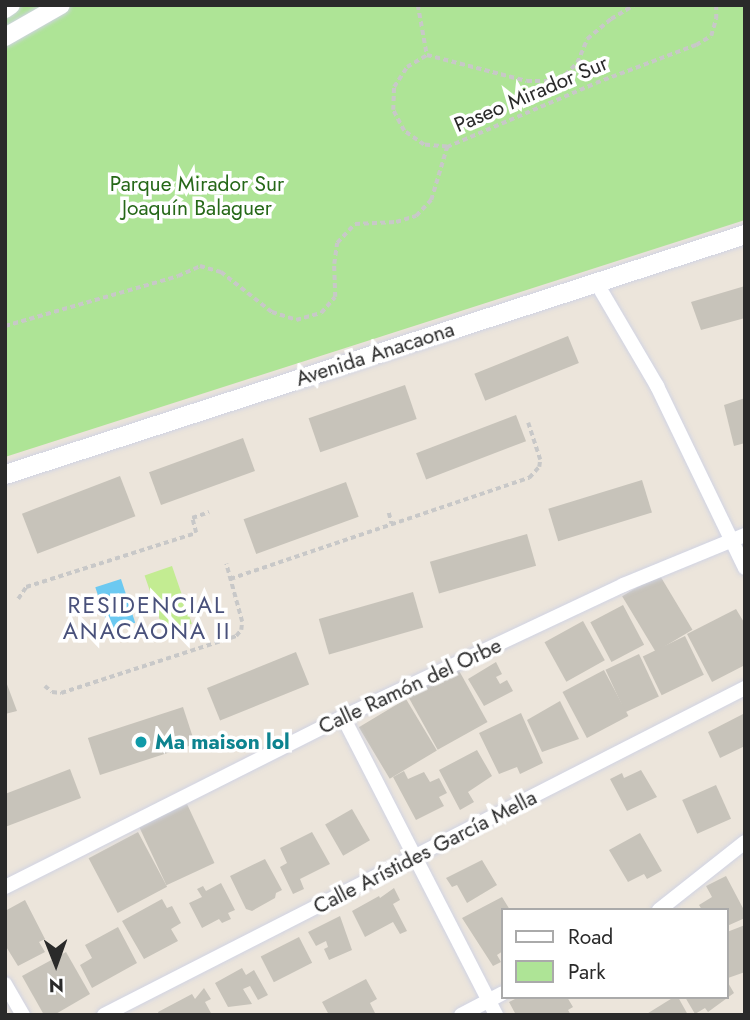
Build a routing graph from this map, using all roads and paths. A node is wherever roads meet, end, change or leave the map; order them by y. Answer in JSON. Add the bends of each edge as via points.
{"nodes":[{"id":1,"x":12,"y":5,"type":"edge"},
{"id":2,"x":61,"y":5,"type":"edge"},
{"id":3,"x":418,"y":5,"type":"edge"},
{"id":4,"x":634,"y":5,"type":"edge"},
{"id":5,"x":716,"y":5,"type":"edge"},
{"id":6,"x":5,"y":9,"type":"edge"},
{"id":7,"x":5,"y":37,"type":"edge"},
{"id":8,"x":428,"y":55,"type":"junction"},
{"id":9,"x":447,"y":147,"type":"junction"},
{"id":10,"x":745,"y":233,"type":"edge"},
{"id":11,"x":596,"y":282,"type":"junction"},
{"id":12,"x":5,"y":326,"type":"edge"},
{"id":13,"x":528,"y":423,"type":"dead end"},
{"id":14,"x":5,"y":474,"type":"edge"},
{"id":15,"x":209,"y":512,"type":"dead end"},
{"id":16,"x":389,"y":513,"type":"dead end"},
{"id":17,"x":392,"y":524,"type":"junction"},
{"id":18,"x":745,"y":535,"type":"edge"},
{"id":19,"x":730,"y":540,"type":"junction"},
{"id":20,"x":226,"y":564,"type":"dead end"},
{"id":21,"x":745,"y":568,"type":"edge"},
{"id":22,"x":230,"y":579,"type":"junction"},
{"id":23,"x":18,"y":599,"type":"dead end"},
{"id":24,"x":45,"y":686,"type":"dead end"},
{"id":25,"x":745,"y":688,"type":"edge"},
{"id":26,"x":343,"y":717,"type":"junction"},
{"id":27,"x":745,"y":842,"type":"edge"},
{"id":28,"x":415,"y":857,"type":"junction"},
{"id":29,"x":5,"y":887,"type":"edge"},
{"id":30,"x":662,"y":908,"type":"edge"},
{"id":31,"x":5,"y":984,"type":"edge"},
{"id":32,"x":502,"y":994,"type":"edge"},
{"id":33,"x":489,"y":1001,"type":"junction"},
{"id":34,"x":23,"y":1015,"type":"edge"},
{"id":35,"x":104,"y":1015,"type":"edge"},
{"id":36,"x":461,"y":1015,"type":"edge"},
{"id":37,"x":496,"y":1015,"type":"edge"}],
"edges":[{"from":1,"to":6,"type":"street"},
{"from":2,"to":7,"type":"street"},
{"from":3,"to":8,"type":"path"},
{"from":4,"to":8,"type":"path","via":[[587,39],[577,63],[552,81],[527,81]]},
{"from":5,"to":9,"type":"path","name":"Paseo Mirador Sur","via":[[710,36],[696,45]]},
{"from":8,"to":9,"type":"path","via":[[407,67],[394,87],[394,110],[404,131],[424,145]]},
{"from":9,"to":12,"type":"path","name":"Paseo Mirador Sur","via":[[431,200],[416,216],[355,224],[337,243],[335,297],[321,313],[296,320],[272,312],[221,272],[200,267]]},
{"from":10,"to":11,"type":"main road","name":"Avenida Anacaona"},
{"from":11,"to":14,"type":"main road","name":"Avenida Anacaona"},
{"from":11,"to":19,"type":"street","via":[[657,386]]},
{"from":13,"to":17,"type":"path","via":[[540,460],[536,473]]},
{"from":15,"to":23,"type":"path","via":[[192,518],[196,533],[26,587]]},
{"from":16,"to":17,"type":"path"},
{"from":17,"to":22,"type":"path"},
{"from":18,"to":19,"type":"street","name":"Calle Ramón del Orbe"},
{"from":19,"to":21,"type":"street"},
{"from":19,"to":26,"type":"street","name":"Calle Ramón del Orbe"},
{"from":20,"to":22,"type":"path"},
{"from":22,"to":24,"type":"path","via":[[242,622],[236,636],[61,693]]},
{"from":25,"to":28,"type":"street","name":"Calle Arístides García Mella"},
{"from":26,"to":28,"type":"street"},
{"from":26,"to":29,"type":"street","name":"Calle Ramón del Orbe"},
{"from":27,"to":30,"type":"street"},
{"from":28,"to":33,"type":"street"},
{"from":28,"to":35,"type":"street","name":"Calle Arístides García Mella"},
{"from":31,"to":34,"type":"street"},
{"from":32,"to":33,"type":"street"},
{"from":33,"to":36,"type":"street"},
{"from":33,"to":37,"type":"street"}]}
